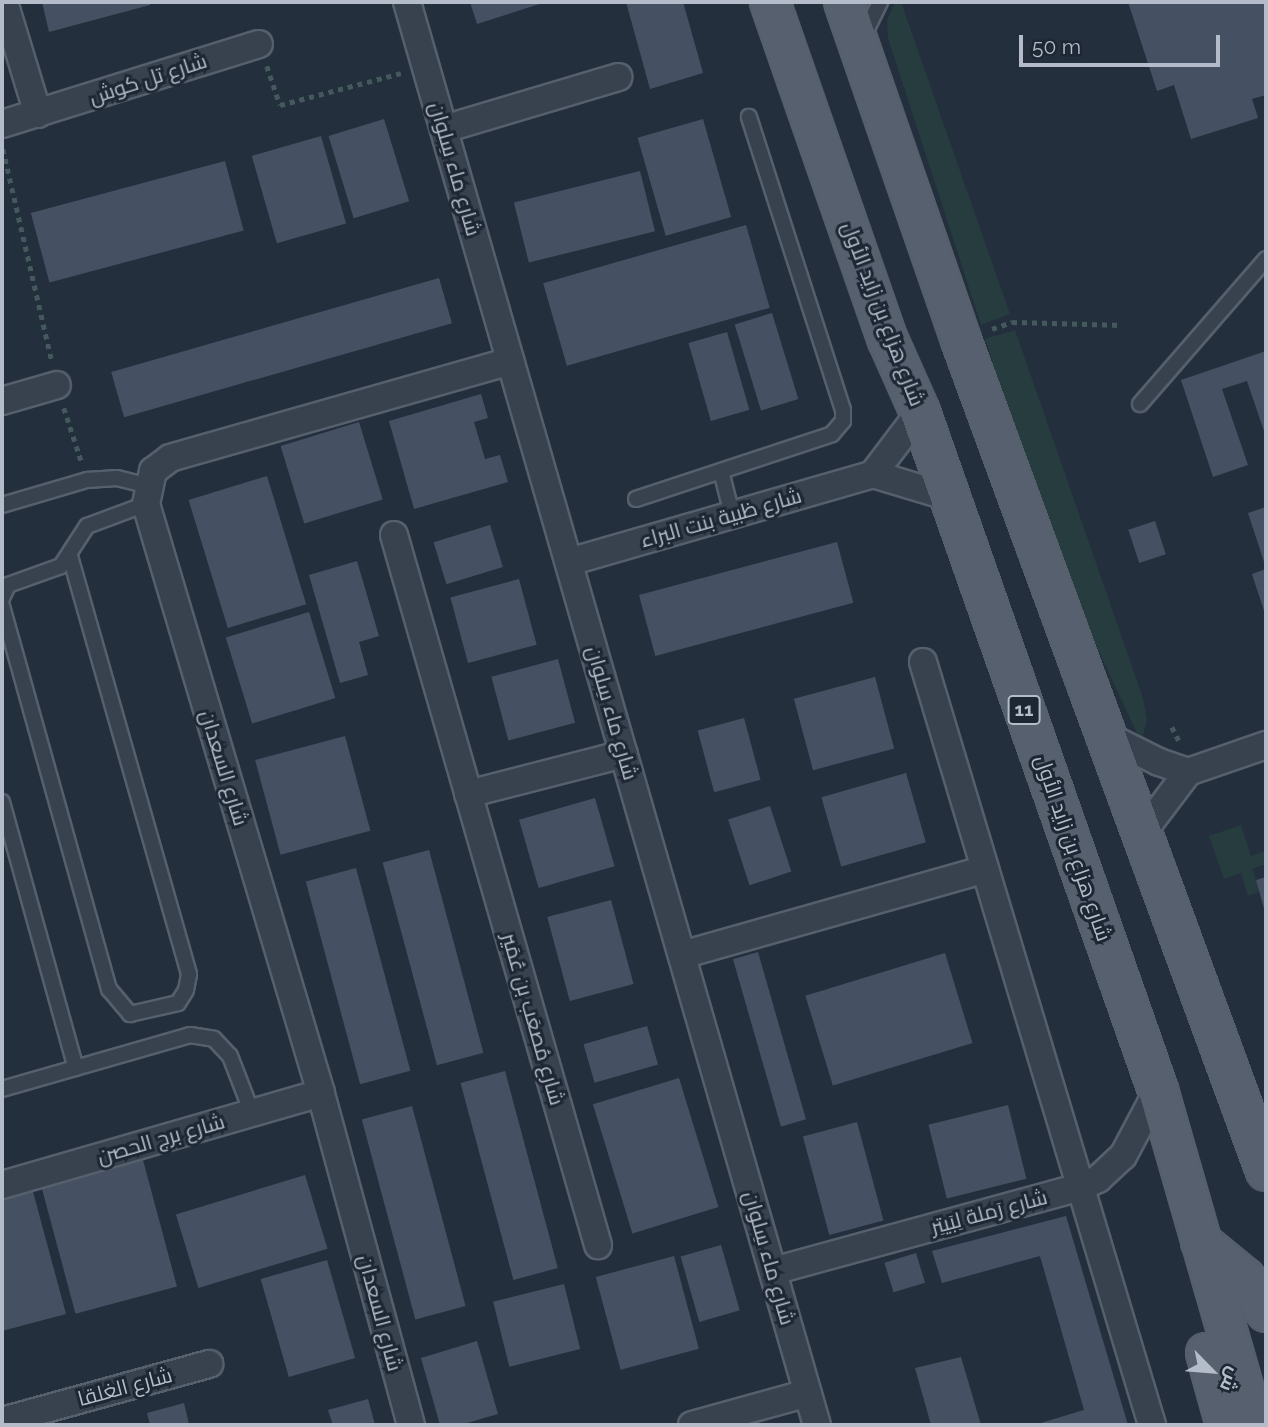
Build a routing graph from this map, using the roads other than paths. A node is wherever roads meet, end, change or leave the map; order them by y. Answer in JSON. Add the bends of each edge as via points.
{"nodes":[{"id":1,"x":4,"y":2,"type":"edge"},
{"id":2,"x":407,"y":2,"type":"edge"},
{"id":3,"x":770,"y":2,"type":"edge"},
{"id":4,"x":844,"y":2,"type":"edge"},
{"id":5,"x":880,"y":2,"type":"edge"},
{"id":6,"x":259,"y":44,"type":"road end"},
{"id":7,"x":859,"y":46,"type":"junction"},
{"id":8,"x":618,"y":77,"type":"dead end"},
{"id":9,"x":37,"y":114,"type":"junction"},
{"id":10,"x":749,"y":117,"type":"dead end"},
{"id":11,"x":2,"y":124,"type":"edge"},
{"id":12,"x":444,"y":129,"type":"junction"},
{"id":13,"x":1266,"y":260,"type":"edge"},
{"id":14,"x":510,"y":361,"type":"junction"},
{"id":15,"x":57,"y":385,"type":"road end"},
{"id":16,"x":2,"y":401,"type":"edge"},
{"id":17,"x":1140,"y":404,"type":"dead end"},
{"id":18,"x":920,"y":412,"type":"junction"},
{"id":19,"x":721,"y":471,"type":"junction"},
{"id":20,"x":873,"y":474,"type":"junction"},
{"id":21,"x":148,"y":495,"type":"junction"},
{"id":22,"x":949,"y":497,"type":"junction"},
{"id":23,"x":636,"y":499,"type":"dead end"},
{"id":24,"x":2,"y":505,"type":"edge"},
{"id":25,"x":733,"y":514,"type":"junction"},
{"id":26,"x":394,"y":535,"type":"dead end"},
{"id":27,"x":70,"y":556,"type":"junction"},
{"id":28,"x":569,"y":562,"type":"junction"},
{"id":29,"x":2,"y":598,"type":"edge"},
{"id":30,"x":2,"y":606,"type":"edge"},
{"id":31,"x":923,"y":662,"type":"dead end"},
{"id":32,"x":1105,"y":735,"type":"junction"},
{"id":33,"x":1266,"y":746,"type":"edge"},
{"id":34,"x":624,"y":754,"type":"junction"},
{"id":35,"x":1188,"y":772,"type":"junction"},
{"id":36,"x":468,"y":794,"type":"junction"},
{"id":37,"x":2,"y":802,"type":"edge"},
{"id":38,"x":1142,"y":833,"type":"junction"},
{"id":39,"x":985,"y":869,"type":"junction"},
{"id":40,"x":682,"y":955,"type":"junction"},
{"id":41,"x":76,"y":1068,"type":"junction"},
{"id":42,"x":2,"y":1089,"type":"edge"},
{"id":43,"x":1158,"y":1090,"type":"junction"},
{"id":44,"x":321,"y":1093,"type":"junction"},
{"id":45,"x":252,"y":1113,"type":"junction"},
{"id":46,"x":1266,"y":1171,"type":"edge"},
{"id":47,"x":2,"y":1185,"type":"edge"},
{"id":48,"x":1080,"y":1187,"type":"junction"},
{"id":49,"x":1202,"y":1240,"type":"junction"},
{"id":50,"x":598,"y":1245,"type":"dead end"},
{"id":51,"x":773,"y":1271,"type":"junction"},
{"id":52,"x":1266,"y":1312,"type":"edge"},
{"id":53,"x":209,"y":1364,"type":"dead end"},
{"id":54,"x":808,"y":1393,"type":"junction"},
{"id":55,"x":2,"y":1421,"type":"edge"},
{"id":56,"x":411,"y":1425,"type":"edge"},
{"id":57,"x":692,"y":1425,"type":"edge"},
{"id":58,"x":817,"y":1425,"type":"edge"},
{"id":59,"x":1152,"y":1425,"type":"edge"},
{"id":60,"x":1226,"y":1425,"type":"edge"},
{"id":61,"x":1254,"y":1425,"type":"edge"}],
"edges":[{"from":1,"to":9,"type":"street"},
{"from":2,"to":12,"type":"street","name":"شارع ماء سِلوان"},
{"from":3,"to":18,"type":"main road","name":"شارع هزاع بن زايد الأول","number":"11","via":[[888,340]]},
{"from":4,"to":7,"type":"main road"},
{"from":5,"to":7,"type":"lane"},
{"from":6,"to":9,"type":"street","name":"شارع تل كوش"},
{"from":7,"to":32,"type":"main road"},
{"from":8,"to":12,"type":"street"},
{"from":9,"to":11,"type":"street","name":"شارع تل كوش"},
{"from":10,"to":19,"type":"lane","via":[[843,421],[832,434]]},
{"from":12,"to":14,"type":"street","name":"شارع ماء سِلوان"},
{"from":13,"to":17,"type":"lane"},
{"from":14,"to":21,"type":"street","via":[[170,458],[153,471]]},
{"from":14,"to":28,"type":"street","name":"شارع ماء سِلوان"},
{"from":15,"to":16,"type":"street"},
{"from":18,"to":20,"type":"street"},
{"from":18,"to":22,"type":"main road","name":"شارع هزاع بن زايد الأول","number":"11"},
{"from":19,"to":23,"type":"lane"},
{"from":19,"to":25,"type":"lane"},
{"from":20,"to":22,"type":"street"},
{"from":20,"to":25,"type":"street","name":"شارع ظبية بنت البراء"},
{"from":21,"to":24,"type":"lane","via":[[117,478],[87,480]]},
{"from":21,"to":27,"type":"lane","via":[[87,526]]},
{"from":21,"to":44,"type":"street","name":"شارع السعدان"},
{"from":22,"to":43,"type":"main road","name":"شارع هزاع بن زايد الأول","number":"11"},
{"from":25,"to":28,"type":"street","name":"شارع ظبية بنت البراء"},
{"from":26,"to":36,"type":"street","name":"شارع مُصعَب بن عُمَير"},
{"from":27,"to":29,"type":"lane","via":[[61,566],[8,585]]},
{"from":27,"to":30,"type":"lane","via":[[188,974],[178,1003],[130,1014],[109,989]]},
{"from":28,"to":34,"type":"street","name":"شارع ماء سِلوان"},
{"from":31,"to":39,"type":"street"},
{"from":32,"to":35,"type":"street"},
{"from":32,"to":38,"type":"main road"},
{"from":33,"to":35,"type":"street"},
{"from":34,"to":36,"type":"street"},
{"from":34,"to":40,"type":"street","name":"شارع ماء سِلوان"},
{"from":35,"to":38,"type":"street"},
{"from":36,"to":50,"type":"street","name":"شارع مُصعَب بن عُمَير"},
{"from":37,"to":41,"type":"lane"},
{"from":38,"to":46,"type":"main road"},
{"from":39,"to":40,"type":"street"},
{"from":39,"to":48,"type":"street"},
{"from":40,"to":51,"type":"street","name":"شارع ماء سِلوان"},
{"from":41,"to":42,"type":"lane"},
{"from":41,"to":45,"type":"lane","via":[[190,1035],[215,1039],[230,1056]]},
{"from":43,"to":48,"type":"street","name":"شارع رَملة لِبَيتِر","via":[[1123,1156],[1098,1179]]},
{"from":43,"to":49,"type":"main road","name":"شارع هزاع بن زايد الأول","number":"11"},
{"from":44,"to":45,"type":"street","name":"شارع برج الحصن"},
{"from":44,"to":56,"type":"street","name":"شارع السعدان"},
{"from":45,"to":47,"type":"street","name":"شارع برج الحصن"},
{"from":48,"to":51,"type":"street","name":"شارع رَملة لِبَيتِر"},
{"from":48,"to":59,"type":"street"},
{"from":49,"to":52,"type":"main road","via":[[1245,1278]]},
{"from":49,"to":60,"type":"main road","via":[[1196,1281],[1200,1332]]},
{"from":49,"to":61,"type":"main road","name":"شارع هزاع بن زايد الأول","number":"11"},
{"from":51,"to":54,"type":"street","name":"شارع ماء سِلوان"},
{"from":53,"to":55,"type":"street","name":"شارع الغلقا"},
{"from":54,"to":57,"type":"street"},
{"from":54,"to":58,"type":"street","name":"شارع ماء سِلوان"}]}
